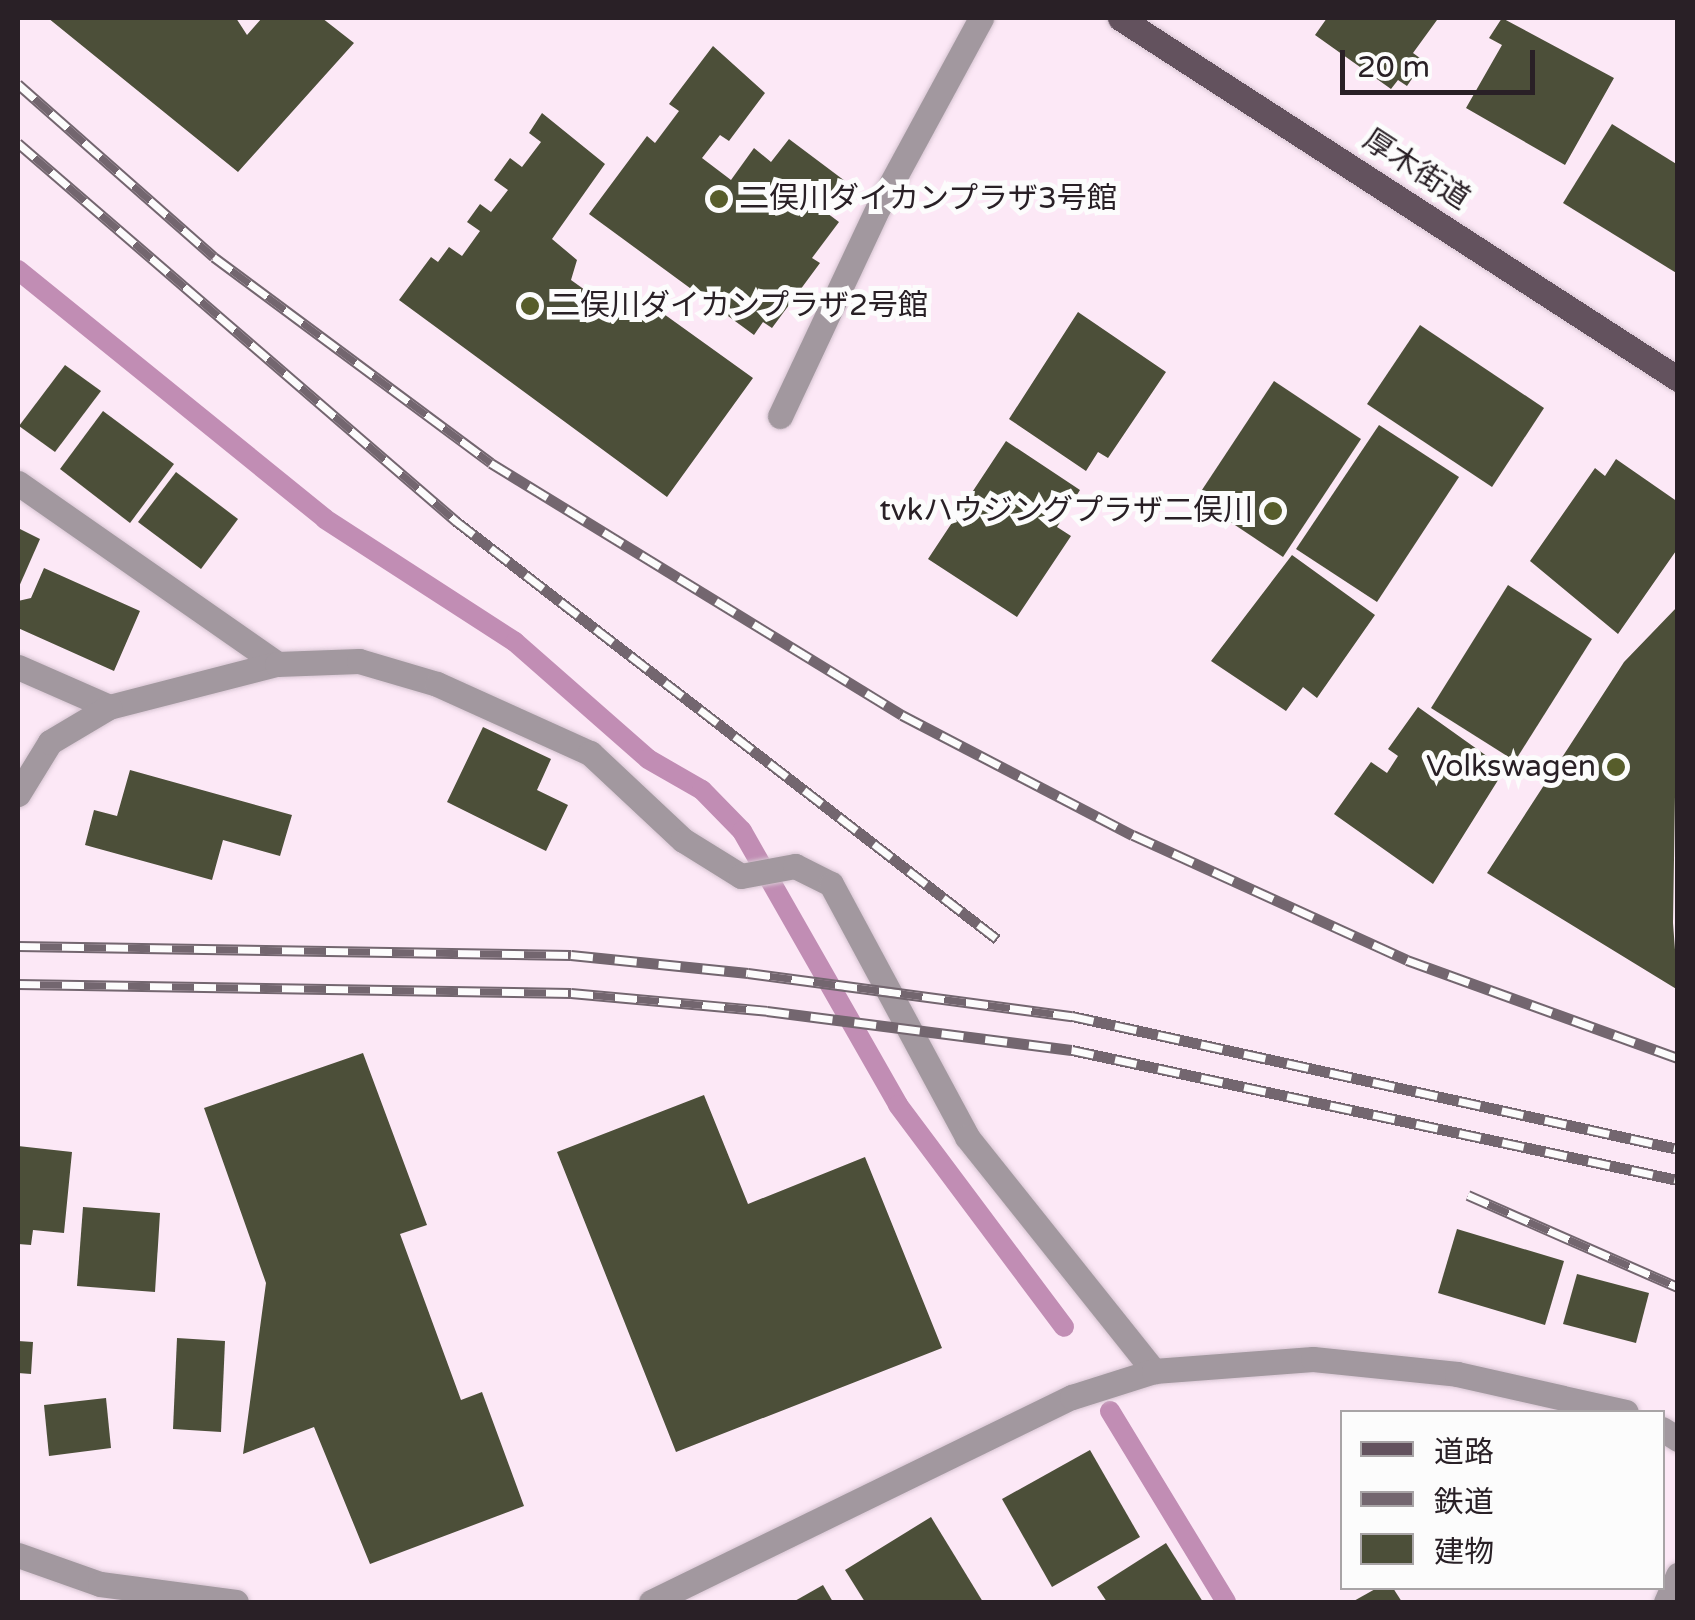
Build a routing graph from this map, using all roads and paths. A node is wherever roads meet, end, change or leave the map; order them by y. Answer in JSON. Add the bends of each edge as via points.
{"nodes":[{"id":1,"x":981,"y":18,"type":"edge"},
{"id":2,"x":1120,"y":18,"type":"edge"},
{"id":3,"x":1678,"y":378,"type":"edge"},
{"id":4,"x":780,"y":416,"type":"dead end"},
{"id":5,"x":18,"y":483,"type":"edge"},
{"id":6,"x":277,"y":664,"type":"junction"},
{"id":7,"x":18,"y":667,"type":"edge"},
{"id":8,"x":109,"y":706,"type":"junction"},
{"id":9,"x":18,"y":794,"type":"edge"},
{"id":10,"x":1154,"y":1371,"type":"junction"},
{"id":11,"x":1617,"y":1410,"type":"edge"},
{"id":12,"x":18,"y":1555,"type":"edge"},
{"id":13,"x":1678,"y":1575,"type":"edge"},
{"id":14,"x":236,"y":1602,"type":"edge"},
{"id":15,"x":651,"y":1602,"type":"edge"},
{"id":16,"x":1666,"y":1602,"type":"edge"}],
"edges":[{"from":1,"to":4,"type":"street","via":[[878,206]]},
{"from":2,"to":3,"type":"main road","name":"厚木街道"},
{"from":5,"to":6,"type":"street"},
{"from":6,"to":8,"type":"street"},
{"from":6,"to":10,"type":"street","via":[[359,661],[590,753],[683,840],[741,876],[795,866],[831,884],[967,1138]]},
{"from":7,"to":8,"type":"street"},
{"from":8,"to":9,"type":"street","via":[[50,742]]},
{"from":10,"to":11,"type":"street","via":[[1313,1359],[1457,1374]]},
{"from":10,"to":15,"type":"street","via":[[1072,1397]]},
{"from":12,"to":14,"type":"street","via":[[100,1584]]},
{"from":13,"to":16,"type":"street"}]}
